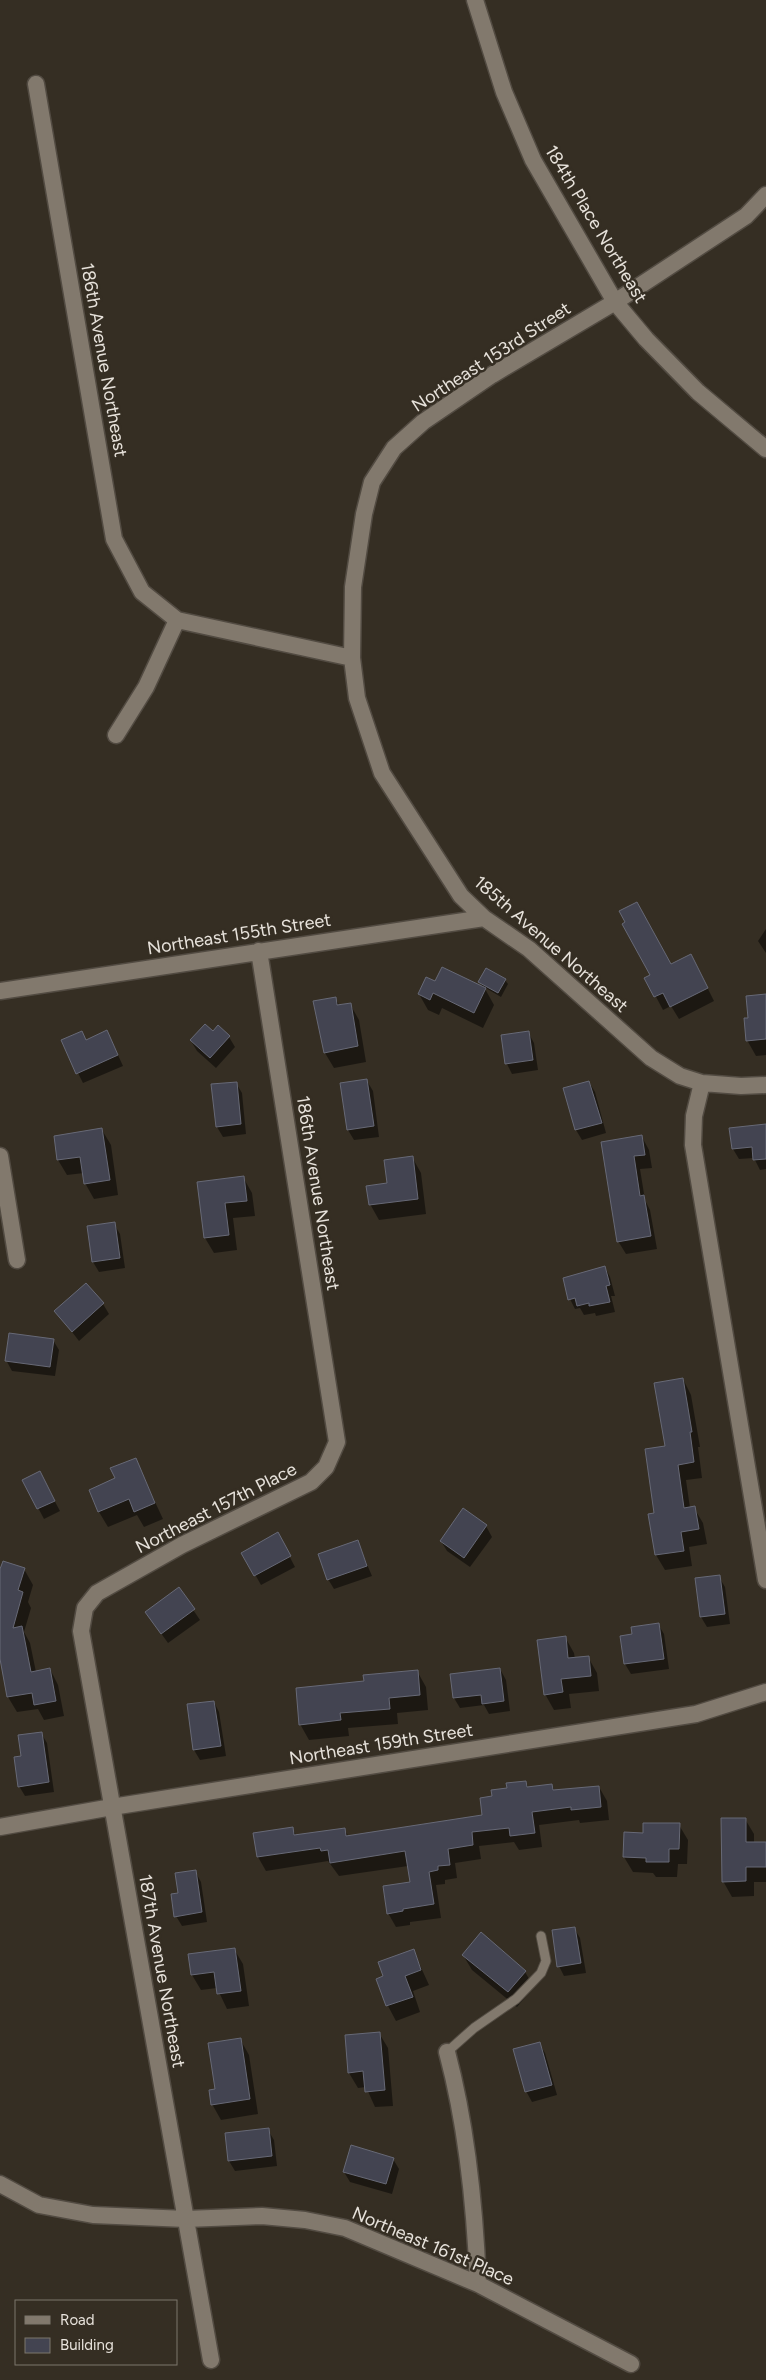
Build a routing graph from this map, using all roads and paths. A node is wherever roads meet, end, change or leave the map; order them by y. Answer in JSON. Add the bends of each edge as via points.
{"nodes":[{"id":1,"x":475,"y":0,"type":"edge"},
{"id":2,"x":36,"y":84,"type":"dead end"},
{"id":3,"x":766,"y":195,"type":"edge"},
{"id":4,"x":615,"y":302,"type":"junction"},
{"id":5,"x":766,"y":449,"type":"edge"},
{"id":6,"x":178,"y":620,"type":"junction"},
{"id":7,"x":352,"y":658,"type":"junction"},
{"id":8,"x":116,"y":735,"type":"dead end"},
{"id":9,"x":484,"y":918,"type":"junction"},
{"id":10,"x":259,"y":951,"type":"junction"},
{"id":11,"x":0,"y":991,"type":"edge"},
{"id":12,"x":702,"y":1084,"type":"junction"},
{"id":13,"x":766,"y":1085,"type":"edge"},
{"id":14,"x":0,"y":1156,"type":"edge"},
{"id":15,"x":17,"y":1260,"type":"dead end"},
{"id":16,"x":337,"y":1442,"type":"joint"},
{"id":17,"x":766,"y":1580,"type":"edge"},
{"id":18,"x":97,"y":1593,"type":"joint"},
{"id":19,"x":766,"y":1692,"type":"edge"},
{"id":20,"x":112,"y":1807,"type":"junction"},
{"id":21,"x":0,"y":1827,"type":"edge"},
{"id":22,"x":541,"y":1936,"type":"dead end"},
{"id":23,"x":448,"y":2052,"type":"joint"},
{"id":24,"x":0,"y":2184,"type":"edge"},
{"id":25,"x":186,"y":2219,"type":"junction"},
{"id":26,"x":478,"y":2284,"type":"junction"},
{"id":27,"x":211,"y":2360,"type":"dead end"},
{"id":28,"x":631,"y":2364,"type":"dead end"}],
"edges":[{"from":1,"to":4,"type":"street","name":"184th Place Northeast","via":[[504,92],[533,160]]},
{"from":2,"to":6,"type":"street","name":"186th Avenue Northeast","via":[[114,539],[142,592]]},
{"from":3,"to":4,"type":"street","name":"Northeast 153rd Street","via":[[746,216]]},
{"from":4,"to":5,"type":"street","name":"184th Place Northeast","via":[[698,392]]},
{"from":4,"to":7,"type":"street","name":"Northeast 153rd Street","via":[[492,375],[423,422],[394,448],[372,482],[364,514],[353,587]]},
{"from":6,"to":7,"type":"street"},
{"from":6,"to":8,"type":"street","via":[[146,687]]},
{"from":7,"to":9,"type":"street","name":"185th Avenue Northeast","via":[[357,698],[382,773],[461,896]]},
{"from":9,"to":10,"type":"street","name":"Northeast 155th Street"},
{"from":9,"to":12,"type":"street","name":"185th Avenue Northeast","via":[[529,949],[651,1058],[680,1076]]},
{"from":10,"to":11,"type":"street","name":"Northeast 155th Street"},
{"from":10,"to":16,"type":"street","name":"186th Avenue Northeast"},
{"from":12,"to":13,"type":"street","name":"185th Avenue Northeast"},
{"from":12,"to":17,"type":"street","via":[[694,1116],[693,1144]]},
{"from":14,"to":15,"type":"street"},
{"from":16,"to":18,"type":"street","name":"Northeast 157th Place","via":[[326,1468],[311,1482],[182,1545]]},
{"from":18,"to":20,"type":"street","name":"187th Avenue Northeast","via":[[85,1608],[81,1631]]},
{"from":19,"to":20,"type":"street","name":"Northeast 159th Street","via":[[696,1714]]},
{"from":20,"to":21,"type":"street","name":"Northeast 159th Street"},
{"from":20,"to":25,"type":"street","name":"187th Avenue Northeast"},
{"from":22,"to":23,"type":"lane","via":[[546,1961],[541,1973],[516,1999],[474,2028]]},
{"from":23,"to":26,"type":"street","via":[[456,2086],[475,2222]]},
{"from":24,"to":25,"type":"street","name":"Northeast 161st Place","via":[[39,2205],[93,2215]]},
{"from":25,"to":26,"type":"street","name":"Northeast 161st Place","via":[[262,2216],[345,2228]]},
{"from":25,"to":27,"type":"street","name":"187th Avenue Northeast"},
{"from":26,"to":28,"type":"street","name":"Northeast 161st Place"}]}
